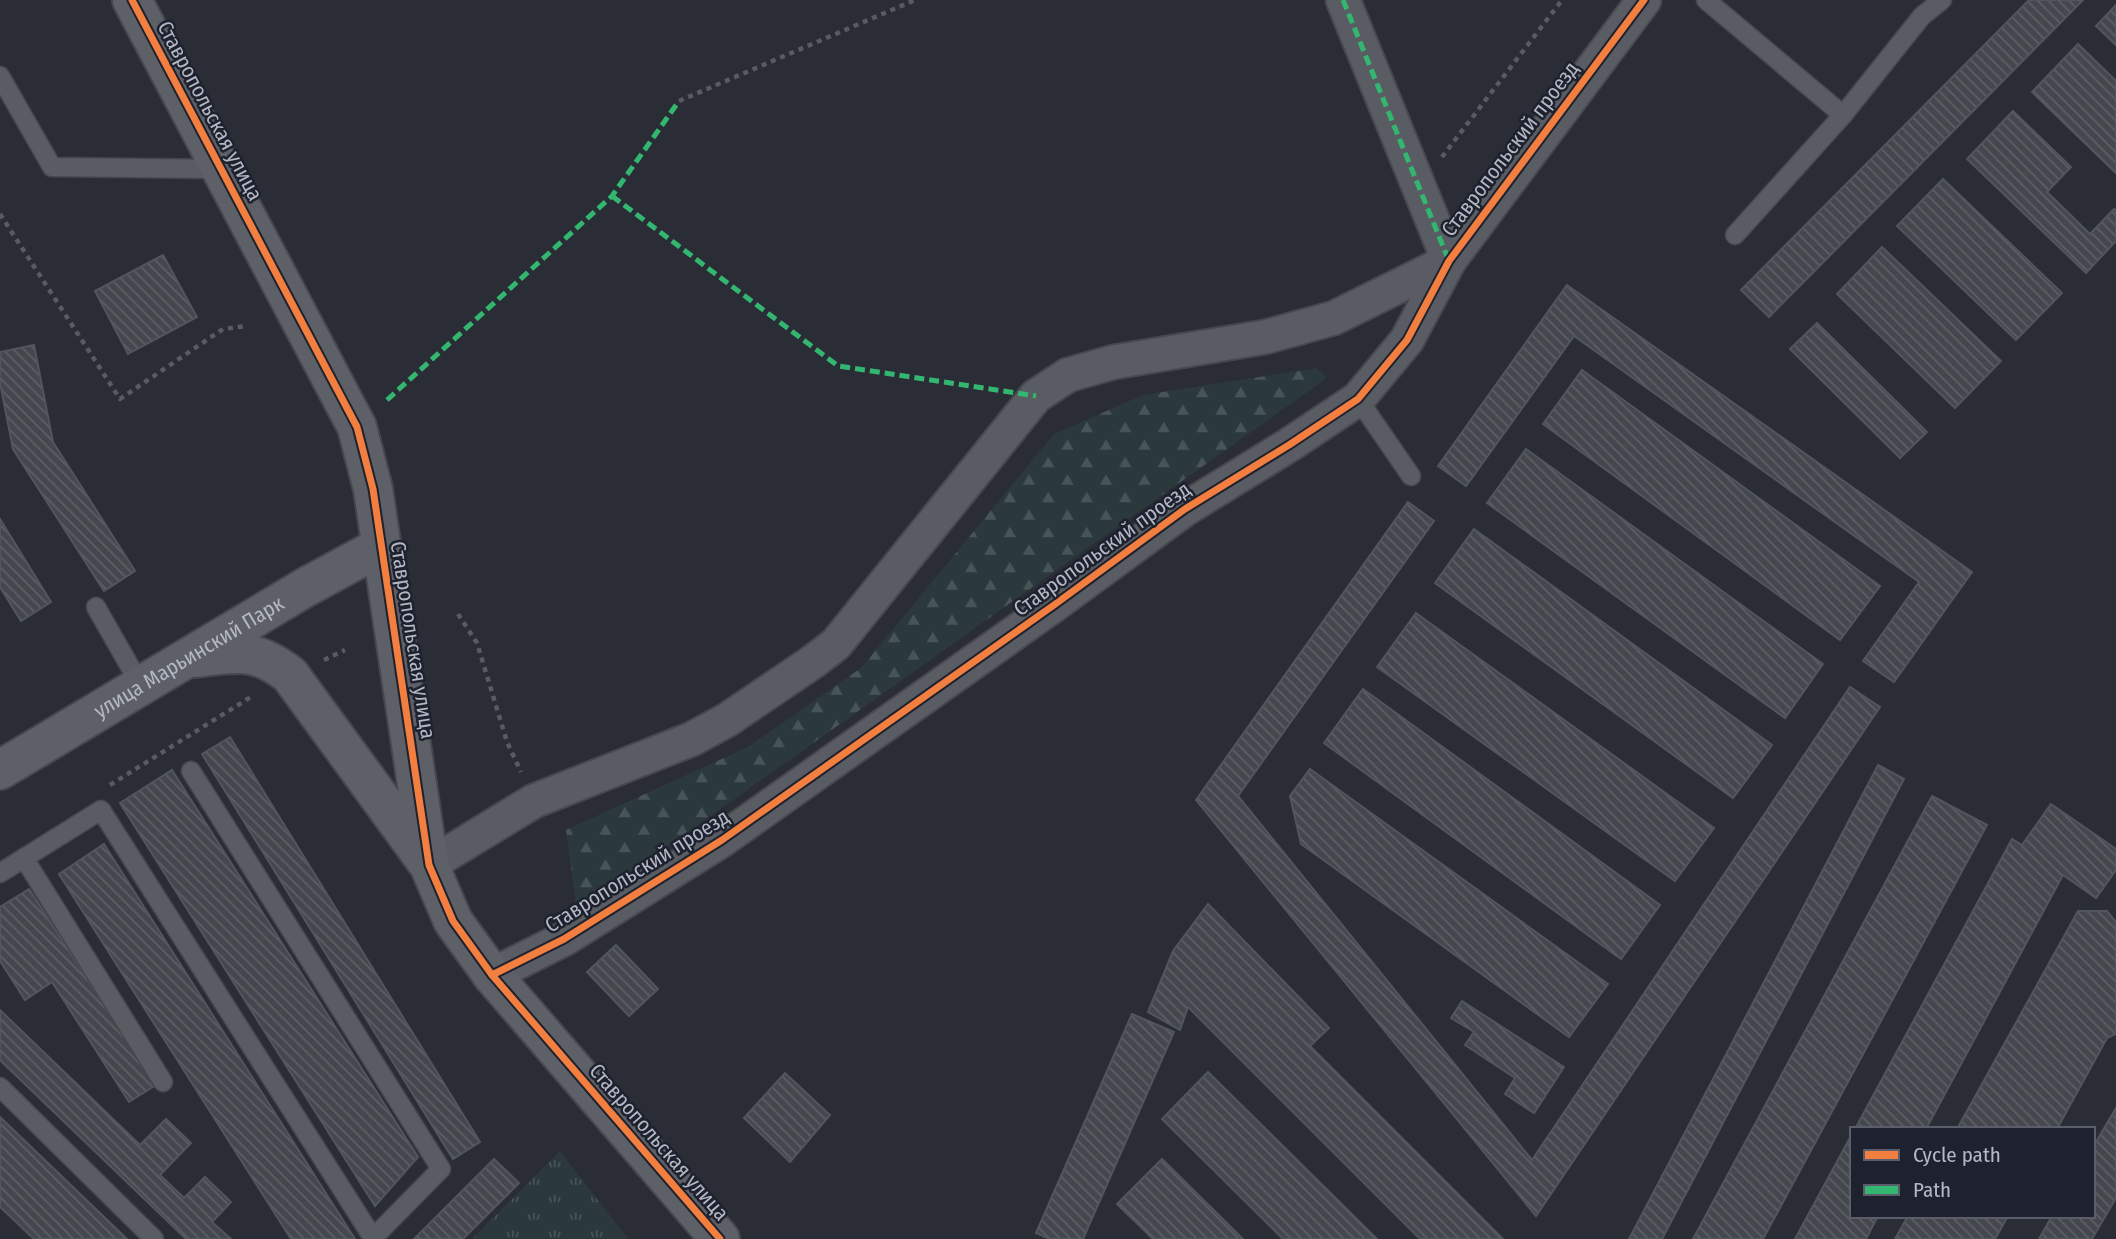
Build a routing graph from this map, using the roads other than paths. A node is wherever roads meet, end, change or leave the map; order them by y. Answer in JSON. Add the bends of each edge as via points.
{"nodes":[{"id":1,"x":132,"y":0,"type":"edge"},
{"id":2,"x":1343,"y":0,"type":"edge"},
{"id":3,"x":1644,"y":0,"type":"edge"},
{"id":4,"x":1706,"y":0,"type":"edge"},
{"id":5,"x":1942,"y":0,"type":"edge"},
{"id":6,"x":0,"y":76,"type":"edge"},
{"id":7,"x":1843,"y":116,"type":"junction"},
{"id":8,"x":221,"y":169,"type":"junction"},
{"id":9,"x":1735,"y":235,"type":"dead end"},
{"id":10,"x":1448,"y":261,"type":"junction"},
{"id":11,"x":1358,"y":398,"type":"junction"},
{"id":12,"x":1411,"y":476,"type":"dead end"},
{"id":13,"x":380,"y":547,"type":"junction"},
{"id":14,"x":96,"y":607,"type":"dead end"},
{"id":15,"x":186,"y":659,"type":"junction"},
{"id":16,"x":141,"y":686,"type":"junction"},
{"id":17,"x":0,"y":770,"type":"edge"},
{"id":18,"x":191,"y":771,"type":"dead end"},
{"id":19,"x":24,"y":858,"type":"junction"},
{"id":20,"x":429,"y":865,"type":"junction"},
{"id":21,"x":0,"y":873,"type":"edge"},
{"id":22,"x":492,"y":975,"type":"junction"},
{"id":23,"x":163,"y":1082,"type":"dead end"},
{"id":24,"x":0,"y":1087,"type":"edge"},
{"id":25,"x":372,"y":1238,"type":"edge"},
{"id":26,"x":153,"y":1239,"type":"edge"},
{"id":27,"x":720,"y":1239,"type":"edge"}],
"edges":[{"from":1,"to":8,"type":"street","name":"Ставропольская улица"},
{"from":2,"to":10,"type":"street","name":"Ставропольский проезд"},
{"from":3,"to":10,"type":"street","name":"Ставропольский проезд"},
{"from":4,"to":7,"type":"lane"},
{"from":5,"to":7,"type":"lane","via":[[1922,16]]},
{"from":6,"to":8,"type":"lane","via":[[52,167]]},
{"from":7,"to":9,"type":"lane"},
{"from":8,"to":13,"type":"street","name":"Ставропольская улица","via":[[357,427],[373,489]]},
{"from":10,"to":11,"type":"street","name":"Ставропольский проезд","via":[[1407,340]]},
{"from":10,"to":20,"type":"street","name":"Ставропольский проезд","via":[[1334,318],[1265,337],[1114,362],[1068,375],[1036,396],[836,643],[814,662],[692,739],[534,801]]},
{"from":11,"to":12,"type":"lane"},
{"from":11,"to":22,"type":"street","name":"Ставропольский проезд","via":[[1185,509],[722,841],[564,939]]},
{"from":13,"to":15,"type":"street","name":"улица Марьинский Парк"},
{"from":13,"to":20,"type":"street","name":"Ставропольская улица"},
{"from":14,"to":16,"type":"lane"},
{"from":15,"to":16,"type":"street","name":"улица Марьинский Парк"},
{"from":15,"to":20,"type":"street","via":[[240,653],[270,660],[290,675]]},
{"from":16,"to":17,"type":"street","name":"улица Марьинский Парк"},
{"from":18,"to":25,"type":"lane","via":[[441,1169]]},
{"from":19,"to":21,"type":"lane"},
{"from":19,"to":23,"type":"lane"},
{"from":19,"to":25,"type":"lane","via":[[101,810]]},
{"from":20,"to":22,"type":"street","name":"Ставропольская улица","via":[[453,921]]},
{"from":22,"to":27,"type":"street","name":"Ставропольская улица"},
{"from":24,"to":26,"type":"lane"}]}
